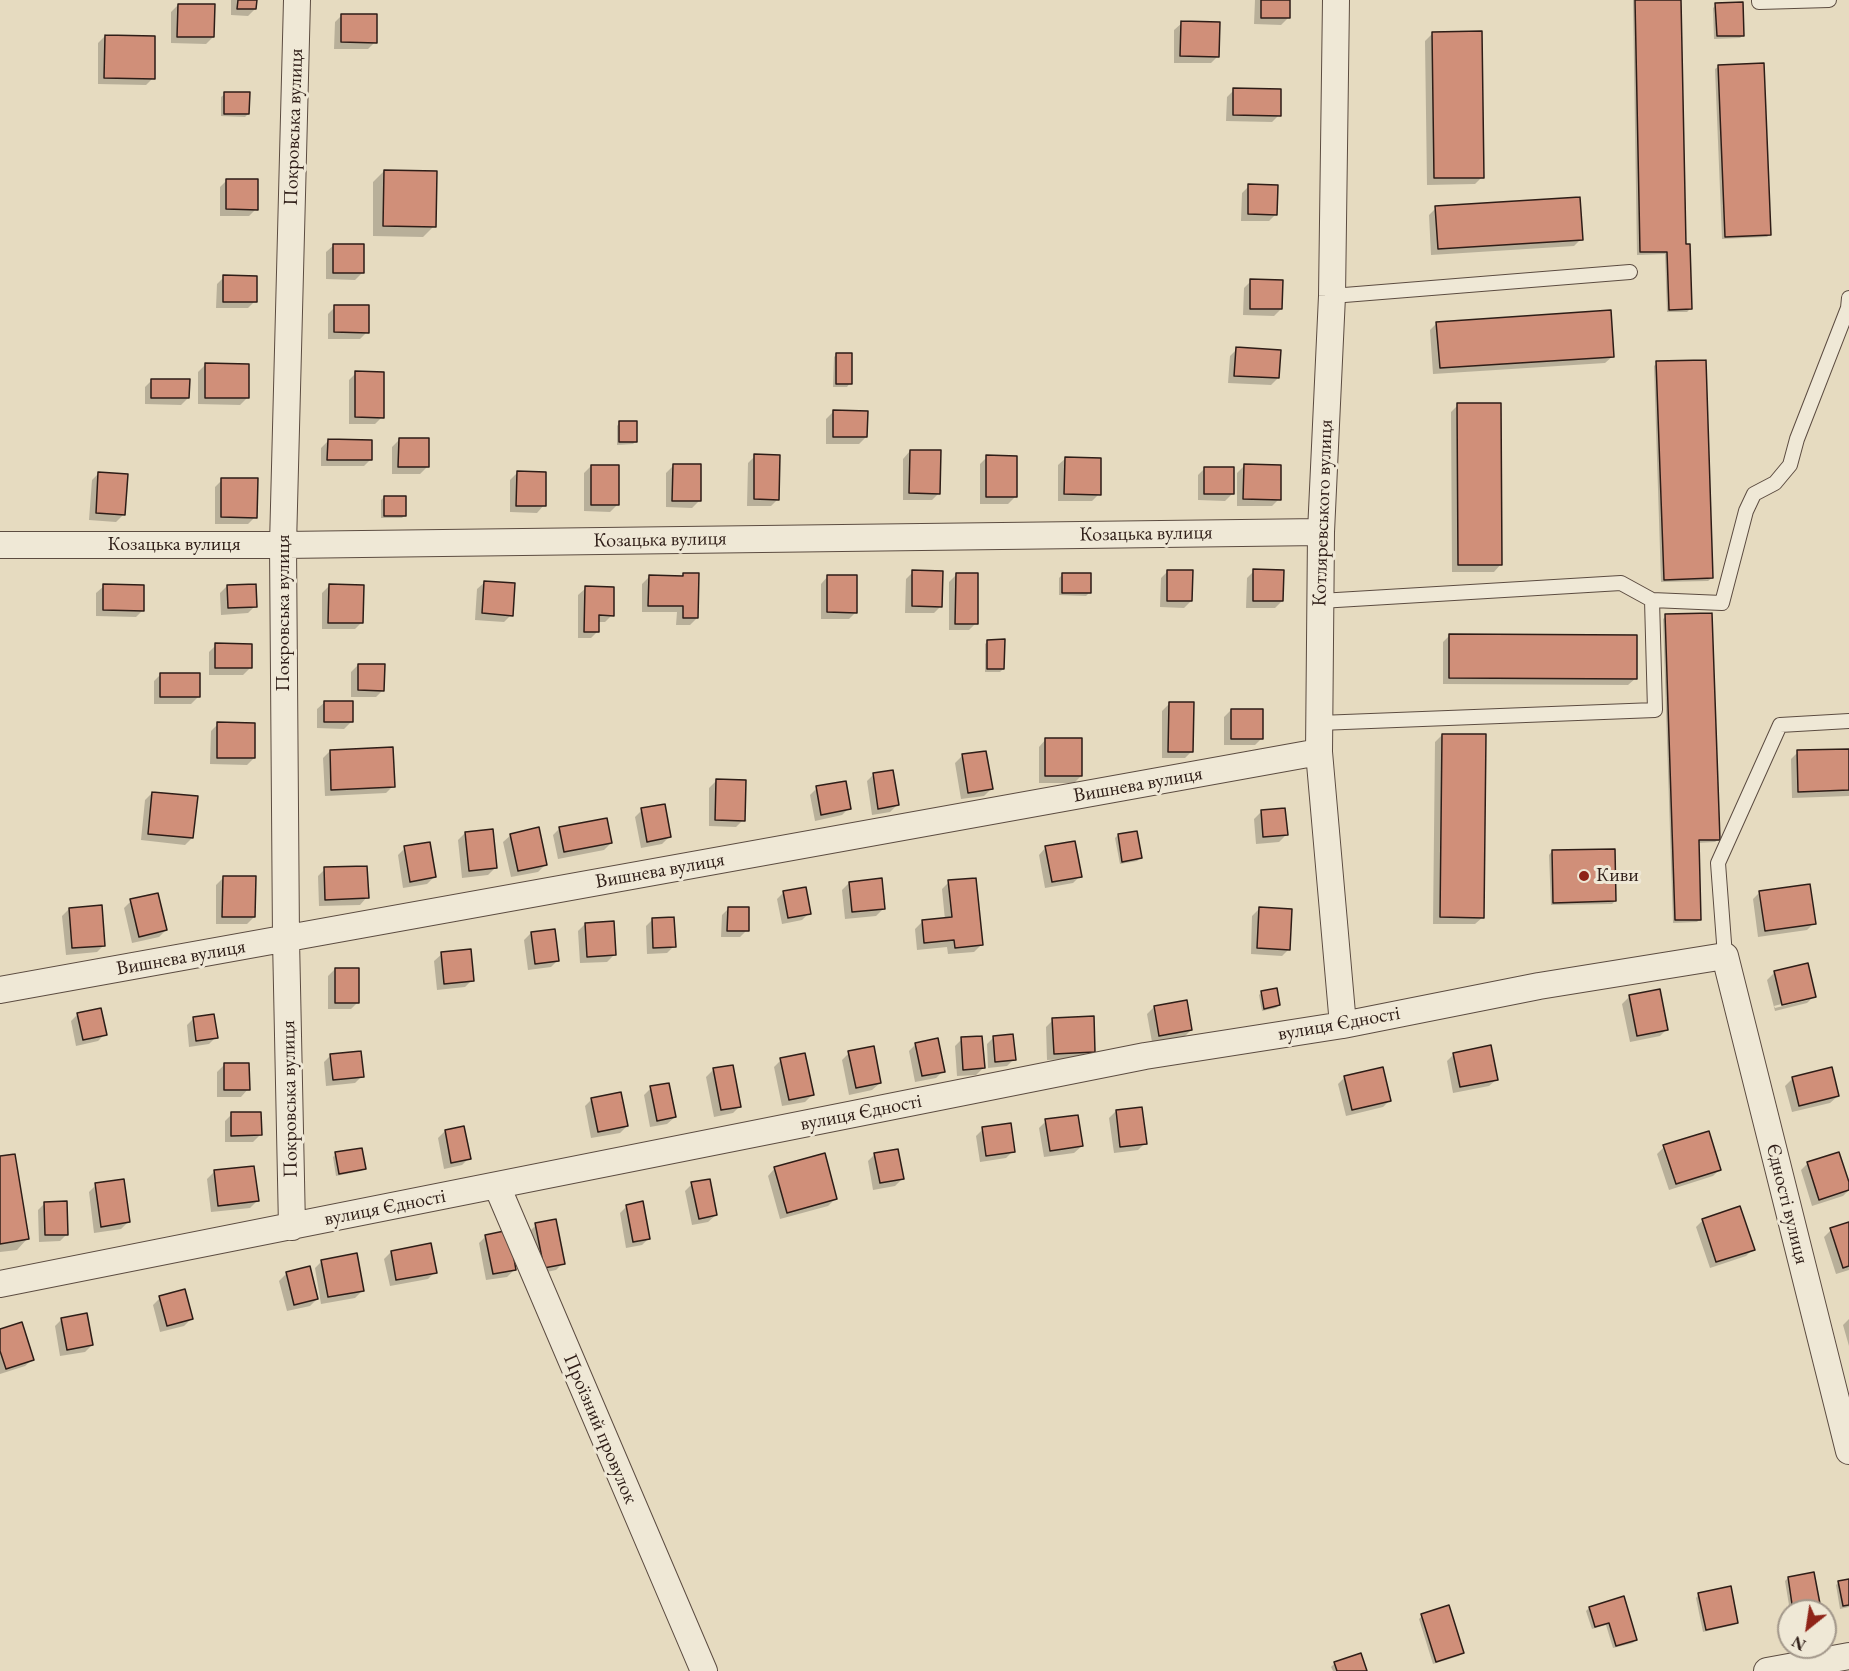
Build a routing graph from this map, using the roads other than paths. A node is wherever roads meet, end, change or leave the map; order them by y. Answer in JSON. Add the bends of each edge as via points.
{"nodes":[{"id":1,"x":297,"y":0,"type":"edge"},
{"id":2,"x":1336,"y":0,"type":"edge"},
{"id":3,"x":1759,"y":0,"type":"edge"},
{"id":4,"x":1829,"y":0,"type":"edge"},
{"id":5,"x":1630,"y":272,"type":"dead end"},
{"id":6,"x":1332,"y":296,"type":"junction"},
{"id":7,"x":1849,"y":298,"type":"edge"},
{"id":8,"x":1321,"y":532,"type":"junction"},
{"id":9,"x":0,"y":545,"type":"edge"},
{"id":10,"x":283,"y":545,"type":"junction"},
{"id":11,"x":1652,"y":600,"type":"junction"},
{"id":12,"x":1320,"y":602,"type":"junction"},
{"id":13,"x":1849,"y":721,"type":"edge"},
{"id":14,"x":1319,"y":723,"type":"junction"},
{"id":15,"x":1319,"y":752,"type":"junction"},
{"id":16,"x":286,"y":939,"type":"junction"},
{"id":17,"x":1725,"y":956,"type":"junction"},
{"id":18,"x":0,"y":990,"type":"edge"},
{"id":19,"x":1343,"y":1025,"type":"junction"},
{"id":20,"x":496,"y":1186,"type":"junction"},
{"id":21,"x":292,"y":1227,"type":"junction"},
{"id":22,"x":0,"y":1284,"type":"edge"},
{"id":23,"x":1849,"y":1451,"type":"edge"},
{"id":24,"x":1849,"y":1656,"type":"edge"},
{"id":25,"x":704,"y":1671,"type":"edge"},
{"id":26,"x":1767,"y":1671,"type":"edge"}],
"edges":[{"from":1,"to":10,"type":"street","name":"Покровська вулиця"},
{"from":2,"to":6,"type":"street","name":"Котляревського вулиця"},
{"from":3,"to":4,"type":"lane"},
{"from":5,"to":6,"type":"lane"},
{"from":6,"to":8,"type":"street","name":"Котляревського вулиця"},
{"from":7,"to":11,"type":"lane","via":[[1790,465],[1774,483],[1754,494],[1746,511],[1722,603]]},
{"from":8,"to":10,"type":"street","name":"Козацька вулиця"},
{"from":8,"to":12,"type":"street","name":"Котляревського вулиця"},
{"from":9,"to":10,"type":"street","name":"Козацька вулиця"},
{"from":10,"to":16,"type":"street","name":"Покровська вулиця"},
{"from":11,"to":12,"type":"lane","via":[[1621,583]]},
{"from":11,"to":14,"type":"lane","via":[[1655,710]]},
{"from":12,"to":14,"type":"street","name":"Котляревського вулиця"},
{"from":13,"to":17,"type":"lane","via":[[1780,725],[1718,863]]},
{"from":14,"to":15,"type":"street","name":"Котляревського вулиця"},
{"from":15,"to":16,"type":"street","name":"Вишнева вулиця"},
{"from":15,"to":19,"type":"street","name":"Котляревського вулиця"},
{"from":16,"to":18,"type":"street","name":"Вишнева вулиця"},
{"from":16,"to":21,"type":"street","name":"Покровська вулиця"},
{"from":17,"to":19,"type":"street","name":"вулиця Єдності","via":[[1539,986]]},
{"from":17,"to":23,"type":"street","name":"Єдності вулиця"},
{"from":19,"to":20,"type":"street","name":"вулиця Єдності","via":[[1145,1056]]},
{"from":20,"to":21,"type":"street","name":"вулиця Єдності"},
{"from":20,"to":25,"type":"street","name":"Проїзний провулок"},
{"from":21,"to":22,"type":"street","name":"вулиця Єдності"},
{"from":24,"to":26,"type":"street"}]}
